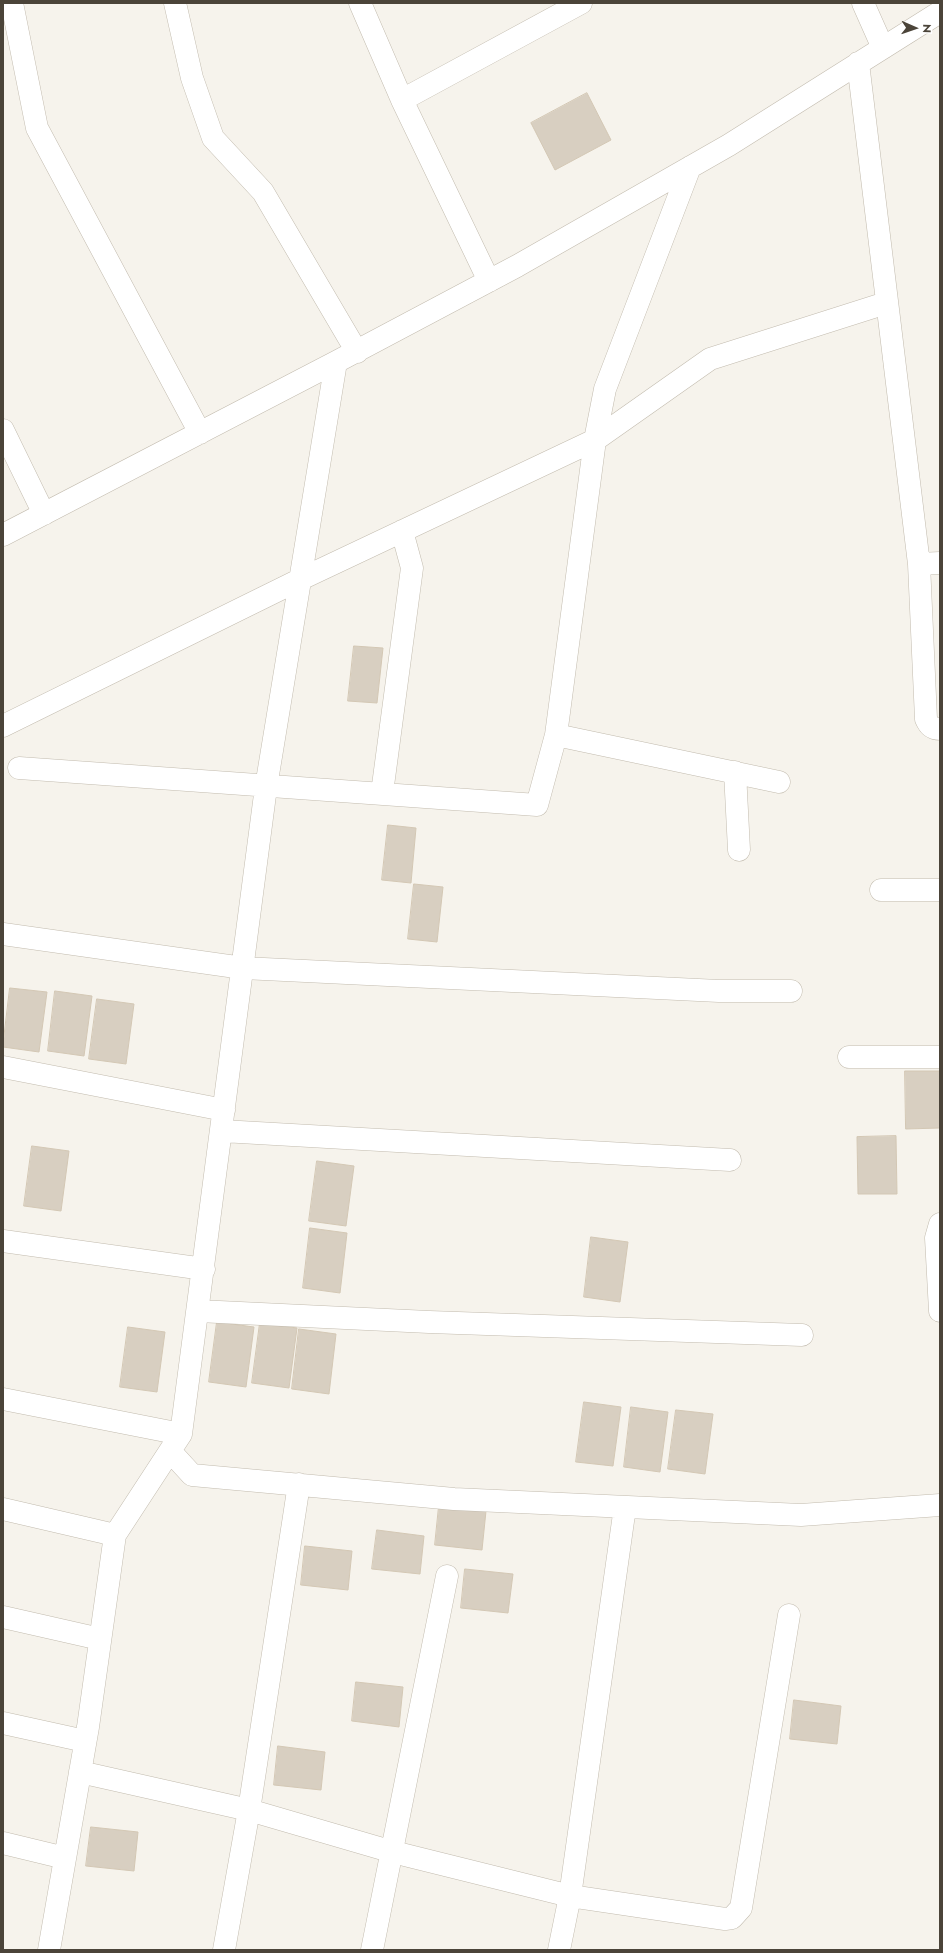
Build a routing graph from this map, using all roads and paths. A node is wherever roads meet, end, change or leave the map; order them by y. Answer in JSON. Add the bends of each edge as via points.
{"nodes":[{"id":1,"x":12,"y":3,"type":"edge"},
{"id":2,"x":175,"y":3,"type":"edge"},
{"id":3,"x":360,"y":3,"type":"edge"},
{"id":4,"x":581,"y":3,"type":"edge"},
{"id":5,"x":863,"y":3,"type":"edge"},
{"id":6,"x":940,"y":12,"type":"edge"},
{"id":7,"x":883,"y":48,"type":"junction"},
{"id":8,"x":858,"y":63,"type":"junction"},
{"id":9,"x":402,"y":100,"type":"junction"},
{"id":10,"x":690,"y":167,"type":"junction"},
{"id":11,"x":489,"y":281,"type":"junction"},
{"id":12,"x":886,"y":303,"type":"junction"},
{"id":13,"x":357,"y":352,"type":"junction"},
{"id":14,"x":336,"y":362,"type":"junction"},
{"id":15,"x":3,"y":430,"type":"edge"},
{"id":16,"x":200,"y":433,"type":"junction"},
{"id":17,"x":595,"y":440,"type":"junction"},
{"id":18,"x":44,"y":514,"type":"junction"},
{"id":19,"x":402,"y":531,"type":"junction"},
{"id":20,"x":3,"y":535,"type":"edge"},
{"id":21,"x":918,"y":564,"type":"junction"},
{"id":22,"x":940,"y":564,"type":"edge"},
{"id":23,"x":301,"y":579,"type":"junction"},
{"id":24,"x":3,"y":726,"type":"edge"},
{"id":25,"x":940,"y":729,"type":"edge"},
{"id":26,"x":556,"y":735,"type":"junction"},
{"id":27,"x":19,"y":768,"type":"dead end"},
{"id":28,"x":735,"y":772,"type":"junction"},
{"id":29,"x":779,"y":782,"type":"dead end"},
{"id":30,"x":266,"y":787,"type":"junction"},
{"id":31,"x":382,"y":793,"type":"junction"},
{"id":32,"x":739,"y":850,"type":"dead end"},
{"id":33,"x":881,"y":890,"type":"dead end"},
{"id":34,"x":940,"y":890,"type":"edge"},
{"id":35,"x":3,"y":934,"type":"edge"},
{"id":36,"x":243,"y":968,"type":"junction"},
{"id":37,"x":791,"y":992,"type":"dead end"},
{"id":38,"x":940,"y":1057,"type":"edge"},
{"id":39,"x":849,"y":1058,"type":"dead end"},
{"id":40,"x":3,"y":1067,"type":"edge"},
{"id":41,"x":224,"y":1110,"type":"junction"},
{"id":42,"x":222,"y":1131,"type":"junction"},
{"id":43,"x":730,"y":1160,"type":"dead end"},
{"id":44,"x":940,"y":1224,"type":"edge"},
{"id":45,"x":3,"y":1241,"type":"edge"},
{"id":46,"x":204,"y":1269,"type":"junction"},
{"id":47,"x":198,"y":1311,"type":"junction"},
{"id":48,"x":940,"y":1311,"type":"edge"},
{"id":49,"x":802,"y":1336,"type":"dead end"},
{"id":50,"x":3,"y":1399,"type":"edge"},
{"id":51,"x":176,"y":1442,"type":"junction"},
{"id":52,"x":299,"y":1484,"type":"junction"},
{"id":53,"x":940,"y":1505,"type":"edge"},
{"id":54,"x":625,"y":1507,"type":"junction"},
{"id":55,"x":3,"y":1509,"type":"edge"},
{"id":56,"x":115,"y":1536,"type":"junction"},
{"id":57,"x":447,"y":1576,"type":"dead end"},
{"id":58,"x":789,"y":1615,"type":"dead end"},
{"id":59,"x":3,"y":1617,"type":"edge"},
{"id":60,"x":100,"y":1639,"type":"junction"},
{"id":61,"x":3,"y":1723,"type":"edge"},
{"id":62,"x":85,"y":1741,"type":"junction"},
{"id":63,"x":80,"y":1772,"type":"junction"},
{"id":64,"x":249,"y":1810,"type":"junction"},
{"id":65,"x":3,"y":1843,"type":"edge"},
{"id":66,"x":393,"y":1852,"type":"junction"},
{"id":67,"x":65,"y":1858,"type":"junction"},
{"id":68,"x":570,"y":1896,"type":"junction"},
{"id":69,"x":50,"y":1950,"type":"edge"},
{"id":70,"x":224,"y":1950,"type":"edge"},
{"id":71,"x":372,"y":1950,"type":"edge"},
{"id":72,"x":559,"y":1950,"type":"edge"}],
"edges":[{"from":1,"to":16,"type":"street","via":[[37,128]]},
{"from":2,"to":13,"type":"street","via":[[192,78],[213,138],[263,192]]},
{"from":3,"to":9,"type":"street"},
{"from":4,"to":9,"type":"street"},
{"from":5,"to":7,"type":"street"},
{"from":6,"to":7,"type":"street"},
{"from":7,"to":8,"type":"street"},
{"from":8,"to":10,"type":"street"},
{"from":8,"to":12,"type":"street"},
{"from":9,"to":11,"type":"street"},
{"from":10,"to":11,"type":"street"},
{"from":10,"to":17,"type":"street","via":[[605,389]]},
{"from":11,"to":13,"type":"street"},
{"from":12,"to":17,"type":"street","via":[[710,359]]},
{"from":12,"to":21,"type":"street"},
{"from":13,"to":14,"type":"street"},
{"from":14,"to":16,"type":"street"},
{"from":14,"to":23,"type":"street"},
{"from":15,"to":18,"type":"street"},
{"from":16,"to":18,"type":"street"},
{"from":17,"to":19,"type":"street"},
{"from":17,"to":26,"type":"street"},
{"from":18,"to":20,"type":"street"},
{"from":19,"to":23,"type":"street"},
{"from":19,"to":31,"type":"street","via":[[412,568]]},
{"from":21,"to":22,"type":"street"},
{"from":21,"to":25,"type":"street","via":[[926,719],[929,726]]},
{"from":23,"to":24,"type":"street"},
{"from":23,"to":30,"type":"street"},
{"from":26,"to":28,"type":"street"},
{"from":26,"to":31,"type":"street","via":[[537,805]]},
{"from":27,"to":30,"type":"street"},
{"from":28,"to":29,"type":"street"},
{"from":28,"to":32,"type":"street"},
{"from":30,"to":31,"type":"street"},
{"from":30,"to":36,"type":"street"},
{"from":33,"to":34,"type":"street"},
{"from":35,"to":36,"type":"street"},
{"from":36,"to":37,"type":"street","via":[[719,991]]},
{"from":36,"to":41,"type":"street"},
{"from":38,"to":39,"type":"street"},
{"from":40,"to":41,"type":"street"},
{"from":41,"to":42,"type":"street"},
{"from":42,"to":43,"type":"street"},
{"from":42,"to":46,"type":"street"},
{"from":44,"to":48,"type":"street","via":[[936,1238]]},
{"from":45,"to":46,"type":"street"},
{"from":46,"to":47,"type":"street"},
{"from":47,"to":49,"type":"street"},
{"from":47,"to":51,"type":"street"},
{"from":50,"to":51,"type":"street"},
{"from":51,"to":52,"type":"street","via":[[192,1475]]},
{"from":51,"to":56,"type":"street"},
{"from":52,"to":54,"type":"street","via":[[454,1499]]},
{"from":52,"to":64,"type":"street"},
{"from":53,"to":54,"type":"street","via":[[801,1515]]},
{"from":54,"to":68,"type":"street"},
{"from":55,"to":56,"type":"street"},
{"from":56,"to":60,"type":"street"},
{"from":57,"to":66,"type":"street"},
{"from":58,"to":68,"type":"street","via":[[741,1908],[732,1918],[725,1919]]},
{"from":59,"to":60,"type":"street"},
{"from":60,"to":62,"type":"street"},
{"from":61,"to":62,"type":"street"},
{"from":62,"to":63,"type":"street"},
{"from":63,"to":64,"type":"street"},
{"from":63,"to":67,"type":"street"},
{"from":64,"to":66,"type":"street"},
{"from":64,"to":70,"type":"street"},
{"from":65,"to":67,"type":"street"},
{"from":66,"to":68,"type":"street"},
{"from":66,"to":71,"type":"street"},
{"from":67,"to":69,"type":"street"},
{"from":68,"to":72,"type":"street"}]}
